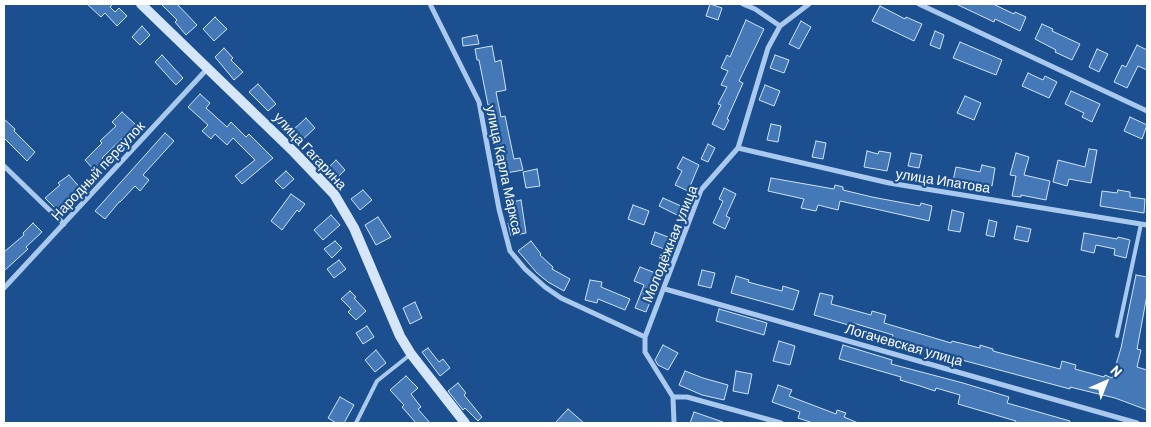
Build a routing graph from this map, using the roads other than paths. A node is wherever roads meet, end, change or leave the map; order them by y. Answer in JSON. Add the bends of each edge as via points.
{"nodes":[{"id":1,"x":141,"y":4,"type":"edge"},
{"id":2,"x":430,"y":4,"type":"edge"},
{"id":3,"x":743,"y":4,"type":"edge"},
{"id":4,"x":808,"y":4,"type":"edge"},
{"id":5,"x":919,"y":4,"type":"edge"},
{"id":6,"x":780,"y":26,"type":"junction"},
{"id":7,"x":208,"y":68,"type":"junction"},
{"id":8,"x":1147,"y":111,"type":"edge"},
{"id":9,"x":738,"y":148,"type":"junction"},
{"id":10,"x":4,"y":166,"type":"edge"},
{"id":11,"x":64,"y":224,"type":"junction"},
{"id":12,"x":1141,"y":224,"type":"junction"},
{"id":13,"x":1147,"y":225,"type":"edge"},
{"id":14,"x":4,"y":288,"type":"edge"},
{"id":15,"x":665,"y":289,"type":"junction"},
{"id":16,"x":1117,"y":336,"type":"dead end"},
{"id":17,"x":645,"y":337,"type":"junction"},
{"id":18,"x":411,"y":354,"type":"junction"},
{"id":19,"x":673,"y":397,"type":"junction"},
{"id":20,"x":356,"y":423,"type":"edge"},
{"id":21,"x":465,"y":423,"type":"edge"},
{"id":22,"x":674,"y":423,"type":"edge"},
{"id":23,"x":781,"y":423,"type":"edge"},
{"id":24,"x":1137,"y":423,"type":"edge"}],
"edges":[{"from":1,"to":7,"type":"main road","name":"улица Гагарина"},
{"from":2,"to":17,"type":"street","name":"улица Карла Маркса","via":[[479,102],[498,209],[510,251],[525,269],[561,298]]},
{"from":3,"to":6,"type":"street","via":[[755,8]]},
{"from":4,"to":6,"type":"street","name":"Молодёжная улица"},
{"from":5,"to":8,"type":"street"},
{"from":6,"to":9,"type":"street","name":"Молодёжная улица","via":[[768,48]]},
{"from":7,"to":11,"type":"street","name":"Народный переулок"},
{"from":7,"to":18,"type":"main road","name":"улица Гагарина","via":[[334,194],[354,228],[400,336]]},
{"from":9,"to":12,"type":"street","name":"улица Ипатова","via":[[889,183]]},
{"from":9,"to":15,"type":"street","name":"Молодёжная улица","via":[[701,190]]},
{"from":10,"to":11,"type":"street"},
{"from":11,"to":14,"type":"street","name":"Народный переулок"},
{"from":12,"to":13,"type":"street","name":"улица Ипатова"},
{"from":12,"to":16,"type":"lane"},
{"from":15,"to":17,"type":"street","name":"Молодёжная улица"},
{"from":15,"to":24,"type":"street","name":"Логачевская улица"},
{"from":17,"to":19,"type":"street","via":[[645,352]]},
{"from":18,"to":20,"type":"lane","via":[[377,381]]},
{"from":18,"to":21,"type":"main road","name":"улица Гагарина"},
{"from":19,"to":22,"type":"street"},
{"from":19,"to":23,"type":"street","via":[[687,397]]}]}
